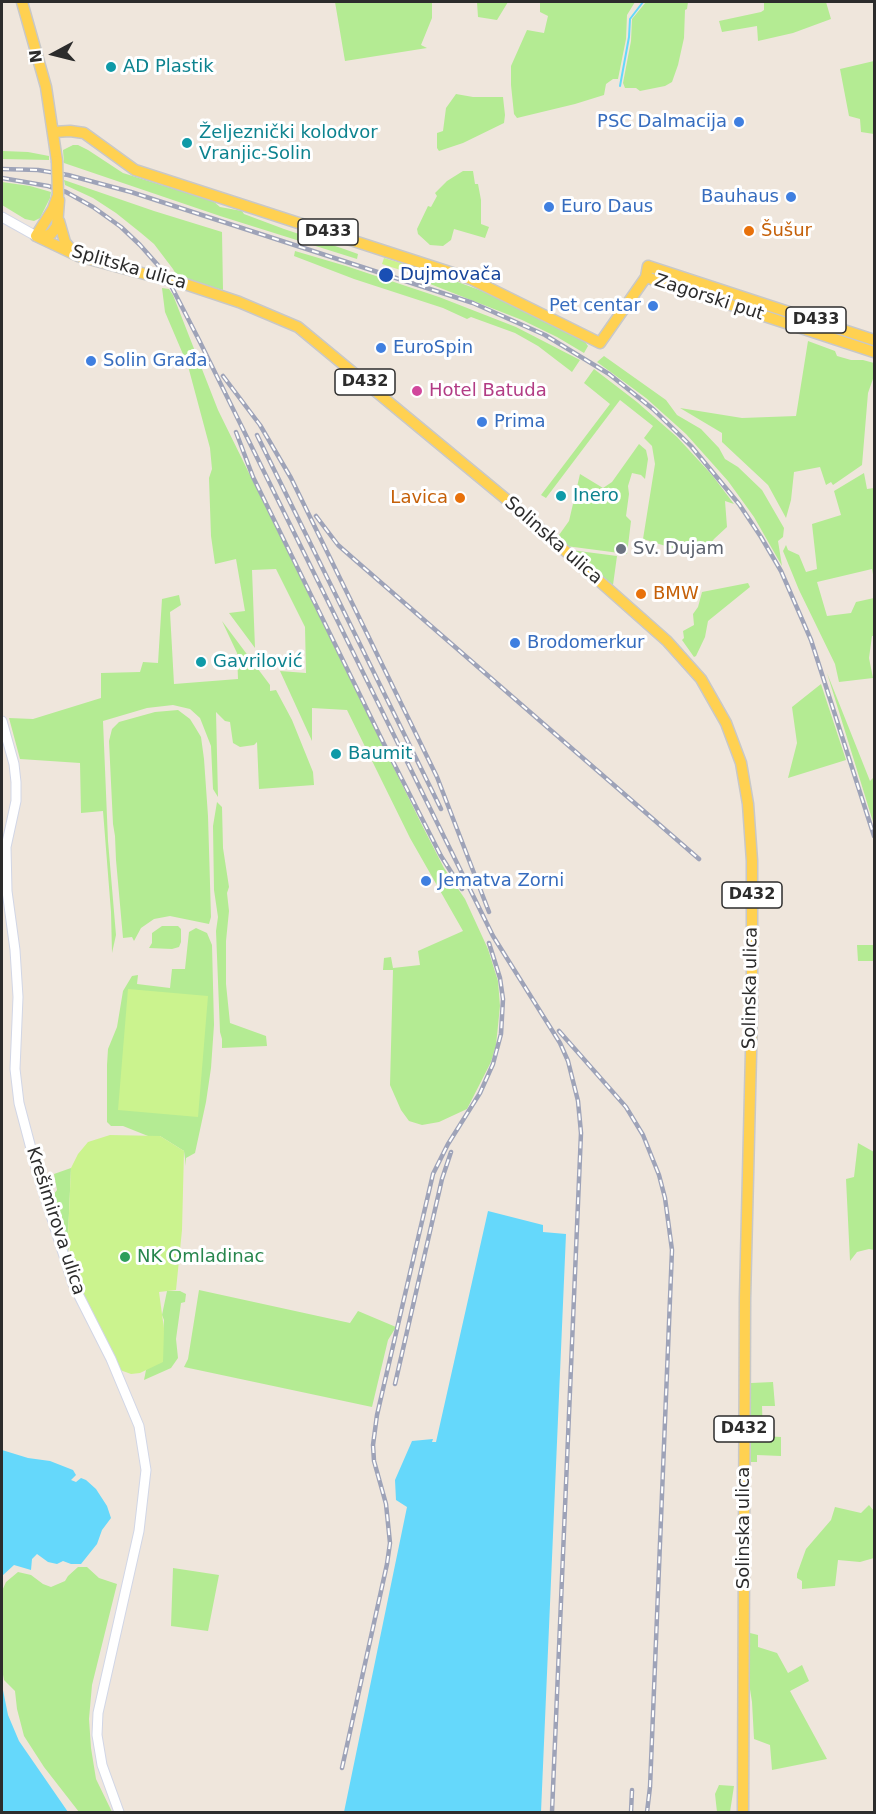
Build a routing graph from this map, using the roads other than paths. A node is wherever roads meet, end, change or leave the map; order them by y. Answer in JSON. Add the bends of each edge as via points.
{"nodes":[{"id":1,"x":22,"y":2,"type":"edge"},
{"id":2,"x":54,"y":132,"type":"junction"},
{"id":3,"x":58,"y":195,"type":"junction"},
{"id":4,"x":2,"y":217,"type":"edge"},
{"id":5,"x":58,"y":220,"type":"junction"},
{"id":6,"x":38,"y":237,"type":"junction"},
{"id":7,"x":78,"y":256,"type":"junction"},
{"id":8,"x":647,"y":271,"type":"junction"},
{"id":9,"x":227,"y":297,"type":"joint"},
{"id":10,"x":874,"y":339,"type":"edge"},
{"id":11,"x":874,"y":352,"type":"edge"},
{"id":12,"x":2,"y":721,"type":"edge"},
{"id":13,"x":119,"y":1812,"type":"edge"},
{"id":14,"x":743,"y":1812,"type":"edge"}],
"edges":[{"from":1,"to":2,"type":"main road"},
{"from":2,"to":3,"type":"main road","bridge":true},
{"from":2,"to":8,"type":"main road","number":"D433","via":[[80,132],[135,170],[471,279],[600,343]]},
{"from":3,"to":5,"type":"main road"},
{"from":3,"to":6,"type":"main road"},
{"from":4,"to":6,"type":"main road","name":"Splitska ulica"},
{"from":5,"to":6,"type":"main road","via":[[51,234]]},
{"from":5,"to":7,"type":"main road","via":[[65,242]]},
{"from":6,"to":7,"type":"main road","name":"Splitska ulica","number":"D432"},
{"from":7,"to":9,"type":"main road","name":"Splitska ulica","number":"D432","bridge":true},
{"from":8,"to":10,"type":"main road","name":"Zagorski put","number":"D433"},
{"from":8,"to":11,"type":"main road","name":"Zagorski put","number":"D433","via":[[666,285]]},
{"from":9,"to":14,"type":"main road","name":"Solinska ulica","number":"D432","via":[[298,327],[518,509],[667,640],[701,679],[726,723],[741,763],[753,861],[744,1298]]},
{"from":12,"to":13,"type":"main road","name":"Krešimirova ulica","via":[[16,782],[6,858],[18,997],[15,1069],[19,1102],[73,1284],[140,1426],[146,1470],[139,1531],[98,1713],[102,1765]]}]}
